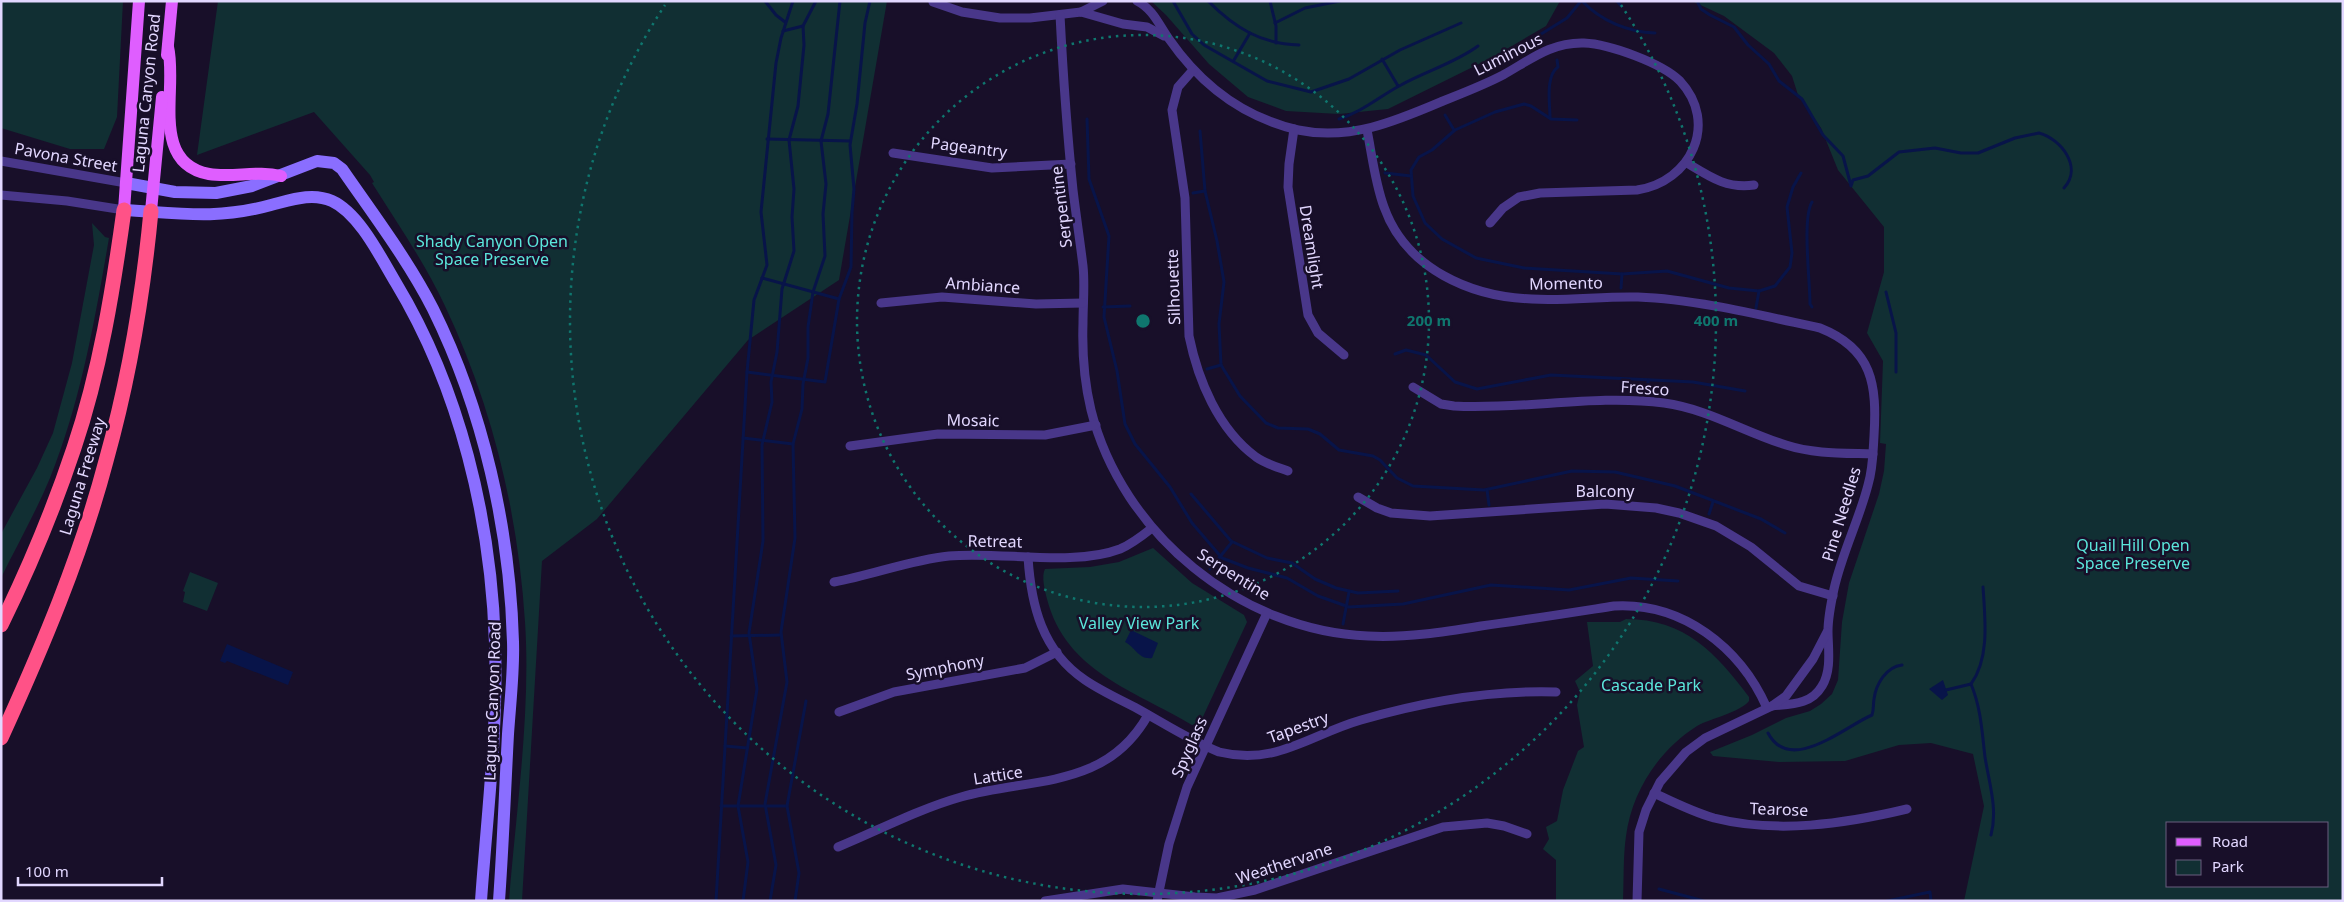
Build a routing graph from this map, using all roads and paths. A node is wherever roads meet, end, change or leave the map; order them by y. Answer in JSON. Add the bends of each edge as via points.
{"nodes":[{"id":1,"x":138,"y":1,"type":"edge"},
{"id":2,"x":172,"y":1,"type":"edge"},
{"id":3,"x":1103,"y":1,"type":"edge"},
{"id":4,"x":1137,"y":1,"type":"edge"},
{"id":5,"x":933,"y":2,"type":"edge"},
{"id":6,"x":1081,"y":12,"type":"junction"},
{"id":7,"x":1060,"y":15,"type":"junction"},
{"id":8,"x":1169,"y":39,"type":"junction"},
{"id":9,"x":168,"y":47,"type":"junction"},
{"id":10,"x":1193,"y":70,"type":"junction"},
{"id":11,"x":1294,"y":129,"type":"junction"},
{"id":12,"x":1367,"y":130,"type":"junction"},
{"id":13,"x":893,"y":153,"type":"dead end"},
{"id":14,"x":1,"y":161,"type":"edge"},
{"id":15,"x":1687,"y":163,"type":"junction"},
{"id":16,"x":1070,"y":164,"type":"junction"},
{"id":17,"x":281,"y":176,"type":"junction"},
{"id":18,"x":126,"y":183,"type":"junction"},
{"id":19,"x":1754,"y":185,"type":"dead end"},
{"id":20,"x":152,"y":189,"type":"junction"},
{"id":21,"x":1,"y":195,"type":"edge"},
{"id":22,"x":124,"y":210,"type":"junction"},
{"id":23,"x":151,"y":211,"type":"junction"},
{"id":24,"x":1490,"y":223,"type":"dead end"},
{"id":25,"x":881,"y":303,"type":"dead end"},
{"id":26,"x":1083,"y":303,"type":"junction"},
{"id":27,"x":1856,"y":351,"type":"joint"},
{"id":28,"x":1344,"y":355,"type":"dead end"},
{"id":29,"x":1414,"y":387,"type":"dead end"},
{"id":30,"x":1096,"y":425,"type":"junction"},
{"id":31,"x":850,"y":446,"type":"dead end"},
{"id":32,"x":1873,"y":454,"type":"junction"},
{"id":33,"x":1288,"y":471,"type":"dead end"},
{"id":34,"x":1358,"y":497,"type":"dead end"},
{"id":35,"x":1152,"y":528,"type":"junction"},
{"id":36,"x":1028,"y":557,"type":"junction"},
{"id":37,"x":834,"y":582,"type":"dead end"},
{"id":38,"x":1833,"y":596,"type":"junction"},
{"id":39,"x":1267,"y":613,"type":"junction"},
{"id":40,"x":1,"y":624,"type":"edge"},
{"id":41,"x":1828,"y":629,"type":"junction"},
{"id":42,"x":1057,"y":652,"type":"junction"},
{"id":43,"x":1556,"y":692,"type":"dead end"},
{"id":44,"x":510,"y":695,"type":"junction"},
{"id":45,"x":495,"y":701,"type":"junction"},
{"id":46,"x":1769,"y":707,"type":"junction"},
{"id":47,"x":839,"y":712,"type":"dead end"},
{"id":48,"x":1148,"y":715,"type":"junction"},
{"id":49,"x":1,"y":738,"type":"edge"},
{"id":50,"x":1205,"y":746,"type":"junction"},
{"id":51,"x":1654,"y":793,"type":"junction"},
{"id":52,"x":1907,"y":809,"type":"dead end"},
{"id":53,"x":1527,"y":834,"type":"dead end"},
{"id":54,"x":838,"y":847,"type":"dead end"},
{"id":55,"x":1158,"y":896,"type":"edge"},
{"id":56,"x":481,"y":901,"type":"edge"},
{"id":57,"x":499,"y":901,"type":"edge"},
{"id":58,"x":1046,"y":901,"type":"edge"},
{"id":59,"x":1637,"y":901,"type":"edge"}],
"edges":[{"from":1,"to":18,"type":"main road","name":"Laguna Canyon Road"},
{"from":2,"to":9,"type":"main road","name":"Laguna Canyon Road"},
{"from":3,"to":6,"type":"street","name":"Luminous"},
{"from":4,"to":8,"type":"street","name":"Luminous","via":[[1150,11]]},
{"from":5,"to":7,"type":"street","name":"Luminous","via":[[987,17],[1015,19]]},
{"from":6,"to":7,"type":"street","name":"Luminous"},
{"from":6,"to":8,"type":"street","name":"Luminous","via":[[1147,27]]},
{"from":7,"to":16,"type":"street","name":"Serpentine"},
{"from":8,"to":10,"type":"street","name":"Luminous"},
{"from":9,"to":17,"type":"main road","via":[[170,124],[173,146],[180,158],[192,168],[209,174],[257,172]]},
{"from":9,"to":20,"type":"main road","name":"Laguna Canyon Road"},
{"from":10,"to":11,"type":"street","name":"Luminous","via":[[1236,106],[1264,120]]},
{"from":10,"to":33,"type":"street","name":"Silhouette","via":[[1178,87],[1172,110],[1185,198],[1189,336],[1193,353],[1210,399],[1227,426],[1256,457]]},
{"from":11,"to":12,"type":"street","name":"Luminous","via":[[1333,133]]},
{"from":11,"to":28,"type":"street","name":"Dreamlight","via":[[1288,187],[1308,315],[1318,333]]},
{"from":12,"to":15,"type":"street","name":"Luminous","via":[[1486,83],[1548,48],[1586,43],[1612,49],[1661,68],[1682,84],[1690,96],[1697,122],[1696,141]]},
{"from":12,"to":27,"type":"street","name":"Momento","via":[[1384,208],[1394,226],[1418,258],[1456,283],[1494,294],[1533,300],[1638,297],[1702,305],[1820,328],[1839,337]]},
{"from":13,"to":16,"type":"street","name":"Pageantry","via":[[992,168]]},
{"from":14,"to":18,"type":"street","name":"Pavona Street"},
{"from":15,"to":19,"type":"street","via":[[1724,184],[1738,187]]},
{"from":15,"to":24,"type":"street","name":"Luminous","via":[[1668,180],[1650,188],[1519,196]]},
{"from":16,"to":26,"type":"street","name":"Serpentine","via":[[1083,269]]},
{"from":17,"to":20,"type":"main road","name":"Laguna Canyon Road","via":[[216,193]]},
{"from":17,"to":44,"type":"main road","name":"Laguna Canyon Road","via":[[317,161],[334,163],[342,170],[390,239],[432,308],[462,375],[502,530],[514,644]]},
{"from":18,"to":20,"type":"main road","name":"Laguna Canyon Road"},
{"from":18,"to":22,"type":"main road","name":"Laguna Canyon Road"},
{"from":20,"to":23,"type":"main road","name":"Laguna Canyon Road"},
{"from":21,"to":22,"type":"street"},
{"from":22,"to":23,"type":"main road","name":"Laguna Canyon Road"},
{"from":22,"to":40,"type":"highway","name":"Laguna Freeway","via":[[101,345],[74,448],[25,576]]},
{"from":23,"to":45,"type":"main road","name":"Laguna Canyon Road","via":[[193,216],[222,214],[305,197],[324,198],[340,205],[376,249],[416,316],[445,381],[463,444],[481,514],[492,591]]},
{"from":23,"to":49,"type":"highway","name":"Laguna Freeway","via":[[134,343],[106,463],[84,533]]},
{"from":25,"to":26,"type":"street","name":"Ambiance","via":[[942,297],[1036,304]]},
{"from":26,"to":30,"type":"street","name":"Serpentine","via":[[1083,360]]},
{"from":27,"to":32,"type":"street","name":"Pine Needles","via":[[1867,366],[1874,389]]},
{"from":29,"to":32,"type":"street","name":"Fresco","via":[[1441,404],[1454,406],[1618,401],[1666,404],[1707,414],[1804,450]]},
{"from":30,"to":31,"type":"street","name":"Mosaic","via":[[1045,435],[938,434]]},
{"from":30,"to":35,"type":"street","name":"Serpentine","via":[[1118,476]]},
{"from":32,"to":38,"type":"street","name":"Pine Needles","via":[[1869,484]]},
{"from":34,"to":38,"type":"street","name":"Balcony","via":[[1391,513],[1430,516],[1605,504],[1656,508],[1716,526],[1751,547],[1799,586]]},
{"from":35,"to":36,"type":"street","name":"Retreat","via":[[1130,544],[1108,552]]},
{"from":35,"to":39,"type":"street","name":"Serpentine","via":[[1210,581]]},
{"from":36,"to":37,"type":"street","name":"Retreat","via":[[970,555],[936,558]]},
{"from":36,"to":42,"type":"street","name":"Tapestry","via":[[1034,606],[1041,626]]},
{"from":38,"to":41,"type":"street","name":"Pine Needles"},
{"from":39,"to":46,"type":"street","name":"Serpentine","via":[[1327,631],[1382,637],[1456,630],[1614,606],[1651,608],[1688,621],[1711,635],[1738,662]]},
{"from":39,"to":50,"type":"street","name":"Spyglass"},
{"from":41,"to":46,"type":"street","name":"Pine Needles","via":[[1809,665],[1786,696]]},
{"from":41,"to":46,"type":"street","name":"Pine Needles","via":[[1828,667],[1821,689],[1802,702]]},
{"from":42,"to":47,"type":"street","name":"Symphony","via":[[1025,668],[903,690]]},
{"from":42,"to":48,"type":"street","name":"Tapestry","via":[[1084,680]]},
{"from":43,"to":50,"type":"street","name":"Tapestry","via":[[1524,691],[1406,709],[1359,721],[1270,755],[1228,754]]},
{"from":44,"to":45,"type":"main road"},
{"from":44,"to":57,"type":"main road","name":"Laguna Canyon Road"},
{"from":45,"to":56,"type":"main road","name":"Laguna Canyon Road"},
{"from":46,"to":51,"type":"street","name":"Pine Needles","via":[[1716,731],[1686,752]]},
{"from":48,"to":50,"type":"street","name":"Tapestry"},
{"from":48,"to":54,"type":"street","name":"Lattice","via":[[1124,746],[1088,769],[1045,783],[982,792],[949,801]]},
{"from":50,"to":55,"type":"street","name":"Spyglass","via":[[1177,816]]},
{"from":51,"to":52,"type":"street","name":"Tearose","via":[[1714,818],[1764,824],[1832,823]]},
{"from":51,"to":59,"type":"street","name":"Pine Needles","via":[[1639,832]]},
{"from":53,"to":55,"type":"street","name":"Weathervane","via":[[1487,823],[1459,824],[1435,829],[1243,894],[1217,898]]},
{"from":55,"to":58,"type":"street","name":"Weathervane","via":[[1116,889]]}]}
